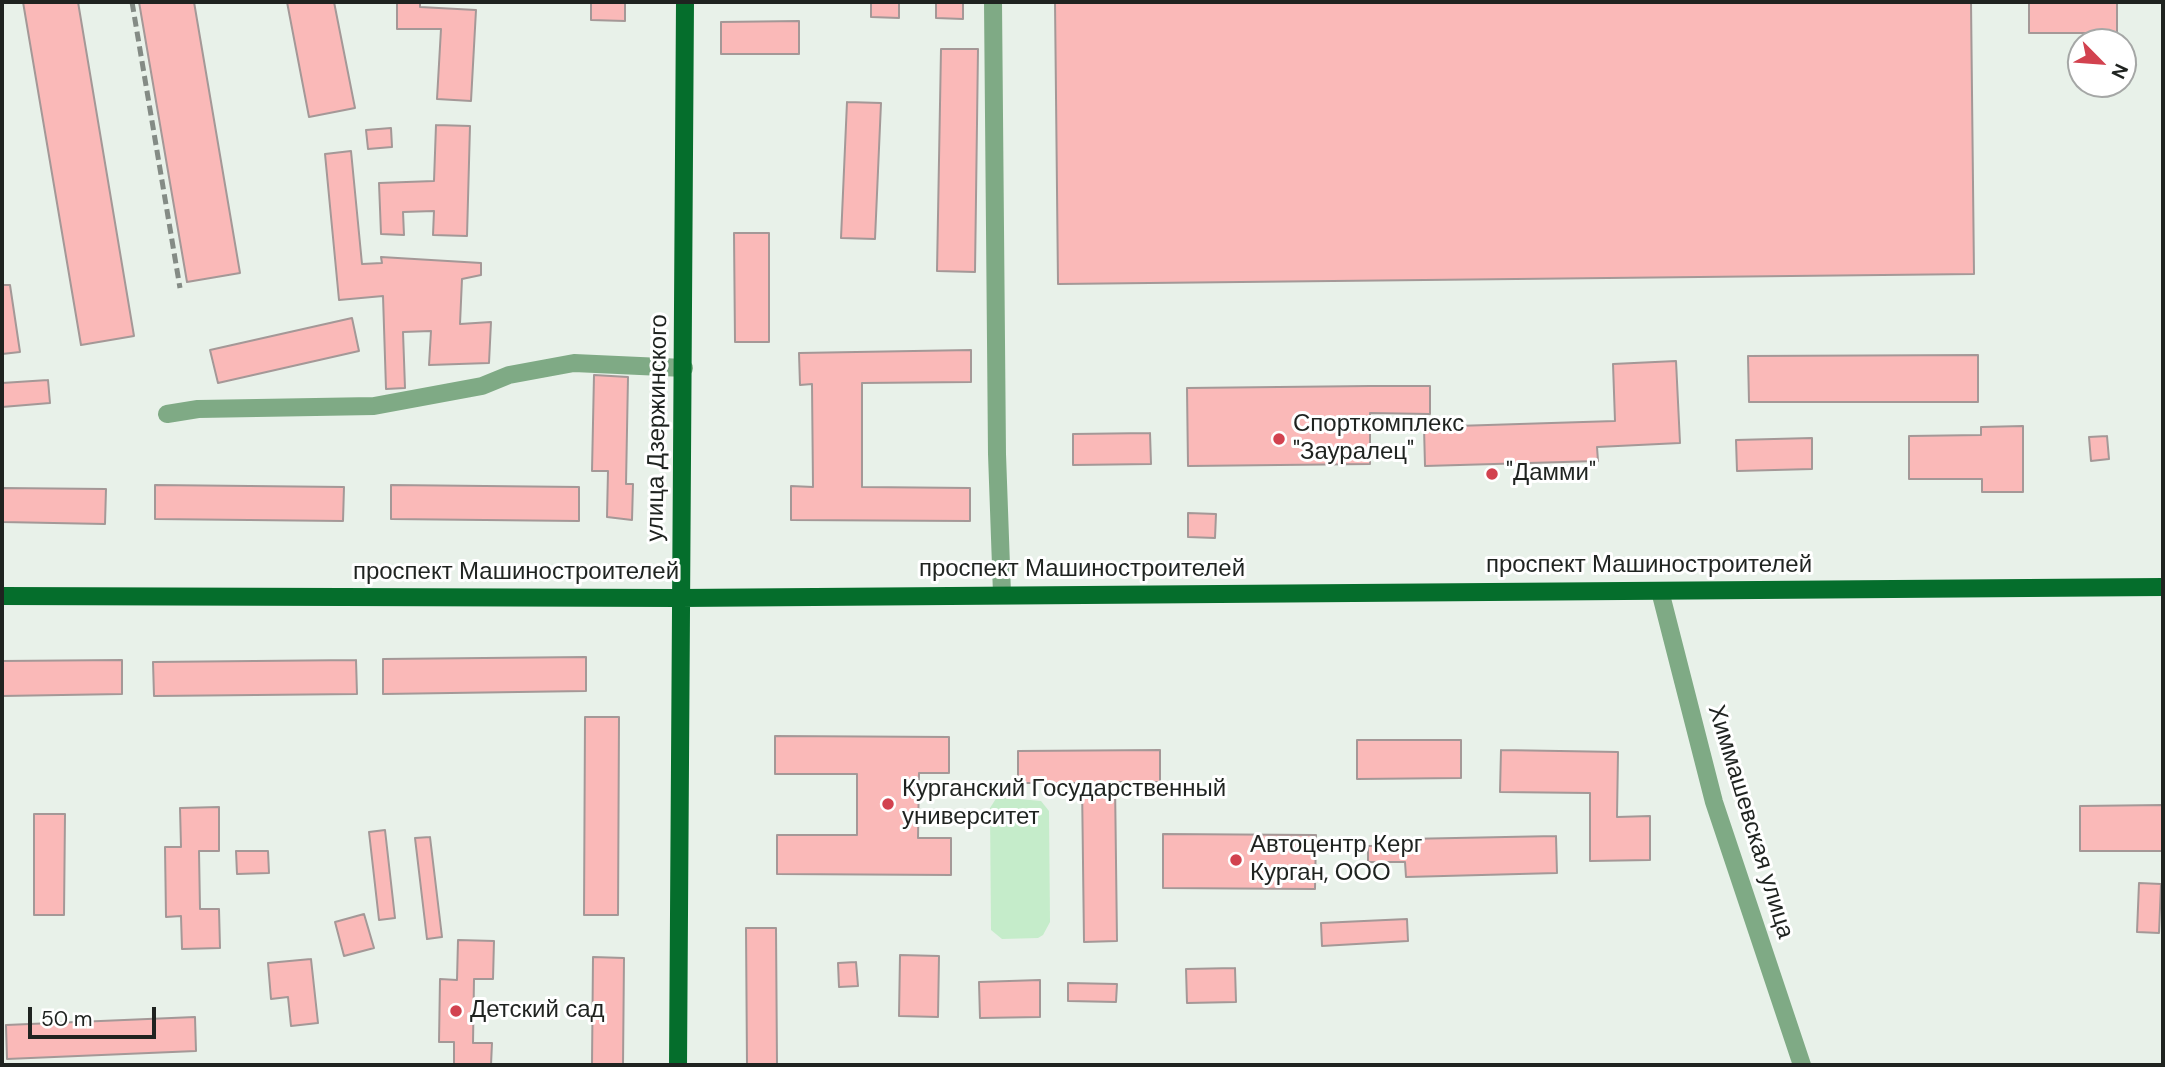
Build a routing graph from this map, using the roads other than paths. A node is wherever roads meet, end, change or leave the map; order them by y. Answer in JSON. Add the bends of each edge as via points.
{"nodes":[{"id":1,"x":685,"y":2,"type":"edge"},
{"id":2,"x":993,"y":2,"type":"edge"},
{"id":3,"x":684,"y":369,"type":"junction"},
{"id":4,"x":167,"y":414,"type":"dead end"},
{"id":5,"x":2163,"y":587,"type":"edge"},
{"id":6,"x":1660,"y":591,"type":"junction"},
{"id":7,"x":1002,"y":594,"type":"junction"},
{"id":8,"x":2,"y":596,"type":"edge"},
{"id":9,"x":680,"y":598,"type":"junction"},
{"id":10,"x":678,"y":1065,"type":"edge"},
{"id":11,"x":1802,"y":1065,"type":"edge"}],
"edges":[{"from":1,"to":3,"type":"main road","name":"улица Дзержинского"},
{"from":2,"to":7,"type":"street"},
{"from":3,"to":4,"type":"street","via":[[574,363],[509,375],[482,386],[374,405],[198,409]]},
{"from":3,"to":9,"type":"main road","name":"улица Дзержинского"},
{"from":5,"to":6,"type":"main road","name":"проспект Машиностроителей"},
{"from":6,"to":7,"type":"main road","name":"проспект Машиностроителей"},
{"from":6,"to":11,"type":"street","name":"Химмашевская улица","via":[[1714,802]]},
{"from":7,"to":9,"type":"main road","name":"проспект Машиностроителей"},
{"from":8,"to":9,"type":"main road","name":"проспект Машиностроителей"},
{"from":9,"to":10,"type":"main road","name":"улица Дзержинского"}]}
